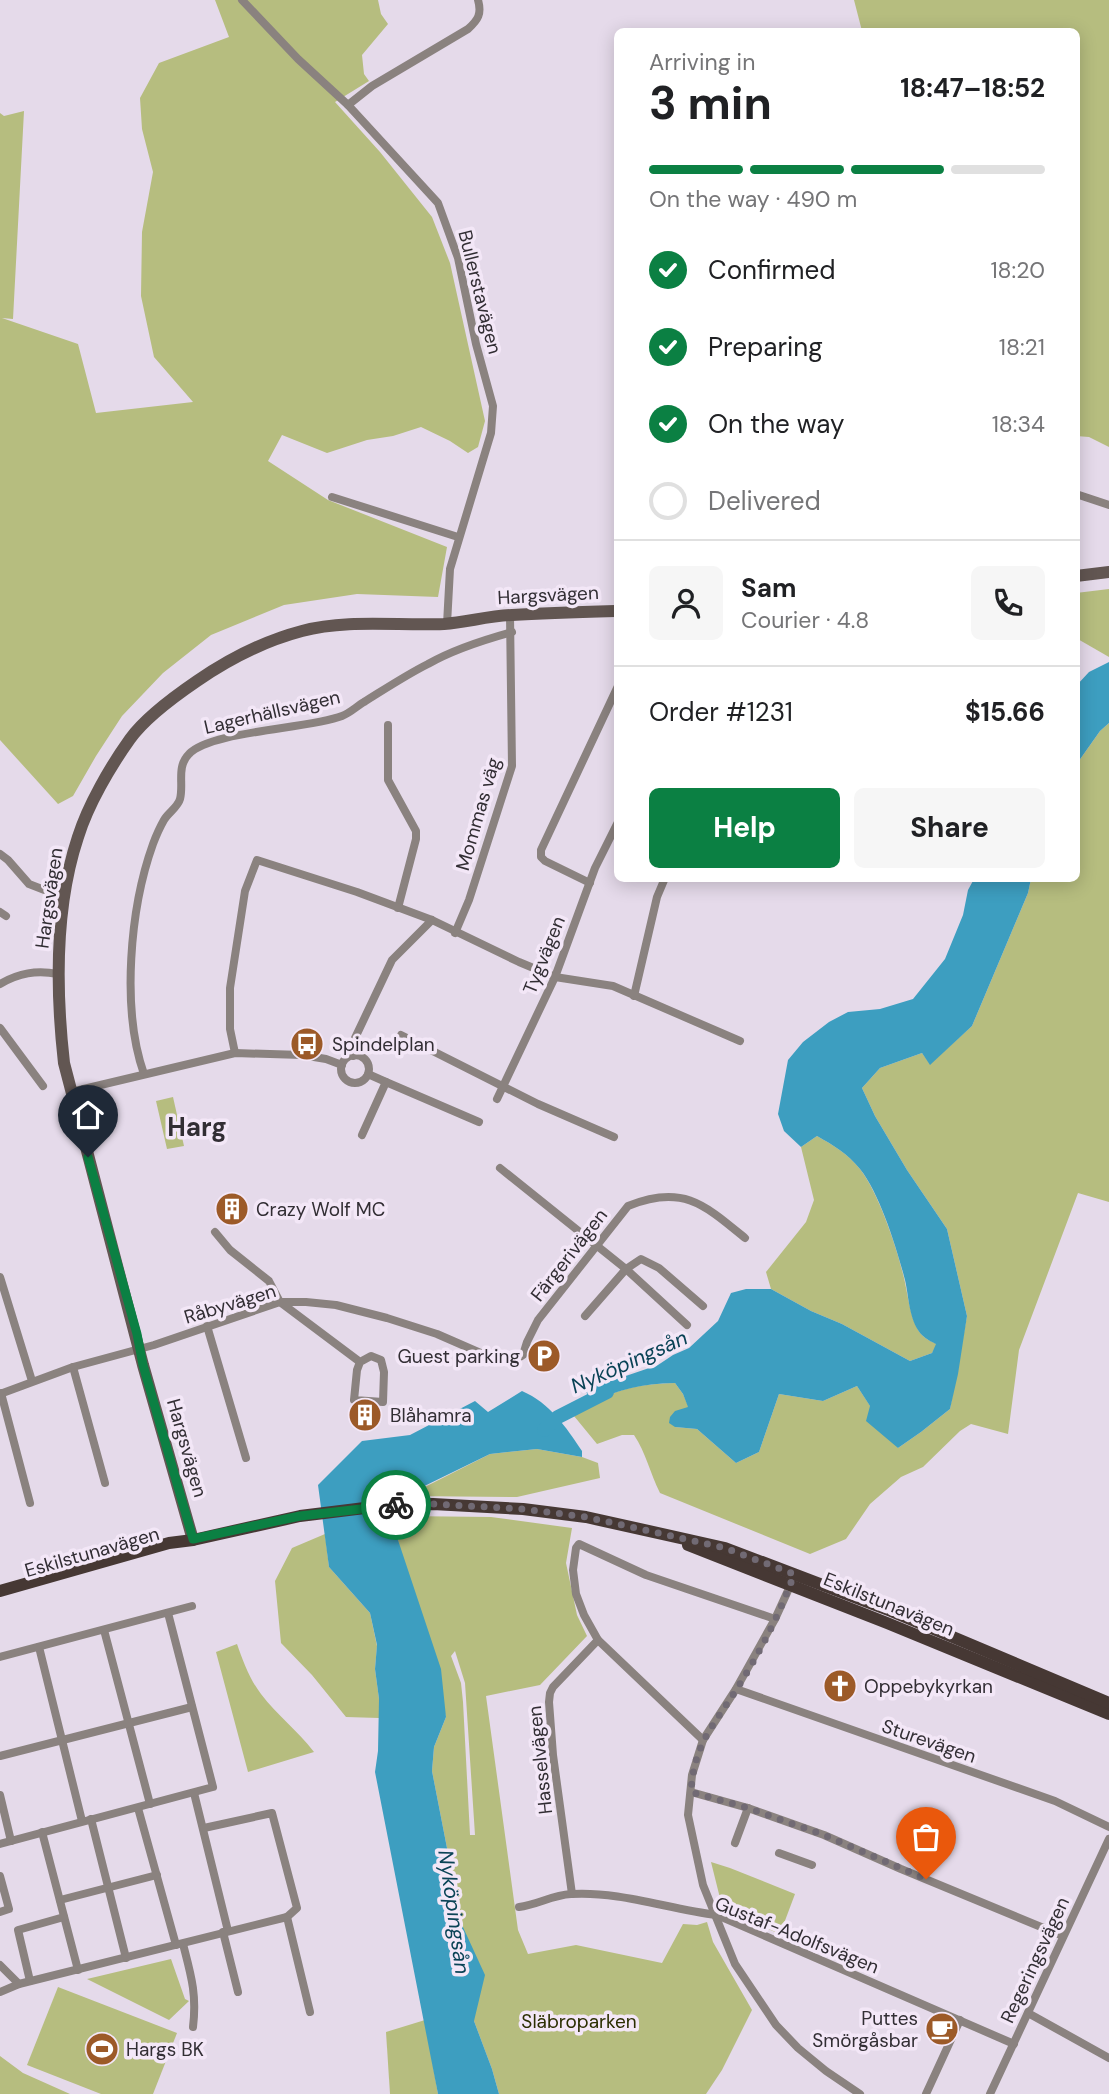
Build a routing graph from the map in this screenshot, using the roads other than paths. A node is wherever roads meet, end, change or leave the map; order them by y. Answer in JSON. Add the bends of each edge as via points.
{"nodes":[{"id":1,"x":242,"y":0,"type":"edge"},
{"id":2,"x":478,"y":0,"type":"edge"},
{"id":3,"x":348,"y":105,"type":"junction"},
{"id":4,"x":1080,"y":495,"type":"edge"},
{"id":5,"x":332,"y":497,"type":"dead end"},
{"id":6,"x":1109,"y":505,"type":"edge"},
{"id":7,"x":458,"y":537,"type":"junction"},
{"id":8,"x":1109,"y":572,"type":"edge"},
{"id":9,"x":1080,"y":576,"type":"edge"},
{"id":10,"x":614,"y":611,"type":"edge"},
{"id":11,"x":510,"y":615,"type":"junction"},
{"id":12,"x":447,"y":624,"type":"junction"},
{"id":13,"x":512,"y":632,"type":"junction"},
{"id":14,"x":614,"y":694,"type":"edge"},
{"id":15,"x":388,"y":725,"type":"dead end"},
{"id":16,"x":614,"y":831,"type":"edge"},
{"id":17,"x":0,"y":854,"type":"edge"},
{"id":18,"x":664,"y":882,"type":"edge"},
{"id":19,"x":590,"y":883,"type":"junction"},
{"id":20,"x":65,"y":898,"type":"junction"},
{"id":21,"x":398,"y":908,"type":"junction"},
{"id":22,"x":432,"y":920,"type":"junction"},
{"id":23,"x":455,"y":933,"type":"junction"},
{"id":24,"x":58,"y":974,"type":"junction"},
{"id":25,"x":555,"y":977,"type":"junction"},
{"id":26,"x":0,"y":984,"type":"edge"},
{"id":27,"x":634,"y":996,"type":"junction"},
{"id":28,"x":0,"y":1027,"type":"edge"},
{"id":29,"x":401,"y":1035,"type":"dead end"},
{"id":30,"x":740,"y":1041,"type":"dead end"},
{"id":31,"x":235,"y":1053,"type":"junction"},
{"id":32,"x":353,"y":1056,"type":"junction"},
{"id":33,"x":342,"y":1065,"type":"junction"},
{"id":34,"x":144,"y":1074,"type":"junction"},
{"id":35,"x":368,"y":1074,"type":"junction"},
{"id":36,"x":386,"y":1082,"type":"junction"},
{"id":37,"x":43,"y":1086,"type":"dead end"},
{"id":38,"x":503,"y":1086,"type":"junction"},
{"id":39,"x":71,"y":1092,"type":"junction"},
{"id":40,"x":497,"y":1099,"type":"dead end"},
{"id":41,"x":479,"y":1122,"type":"dead end"},
{"id":42,"x":362,"y":1135,"type":"dead end"},
{"id":43,"x":614,"y":1137,"type":"dead end"},
{"id":44,"x":500,"y":1168,"type":"dead end"},
{"id":45,"x":215,"y":1232,"type":"dead end"},
{"id":46,"x":745,"y":1238,"type":"dead end"},
{"id":47,"x":596,"y":1246,"type":"junction"},
{"id":48,"x":625,"y":1269,"type":"junction"},
{"id":49,"x":0,"y":1276,"type":"edge"},
{"id":50,"x":2,"y":1289,"type":"edge"},
{"id":51,"x":280,"y":1302,"type":"junction"},
{"id":52,"x":703,"y":1306,"type":"dead end"},
{"id":53,"x":585,"y":1316,"type":"dead end"},
{"id":54,"x":687,"y":1325,"type":"dead end"},
{"id":55,"x":207,"y":1326,"type":"junction"},
{"id":56,"x":140,"y":1348,"type":"junction"},
{"id":57,"x":360,"y":1362,"type":"junction"},
{"id":58,"x":511,"y":1363,"type":"joint"},
{"id":59,"x":72,"y":1367,"type":"junction"},
{"id":60,"x":32,"y":1381,"type":"junction"},
{"id":61,"x":1,"y":1393,"type":"edge"},
{"id":62,"x":246,"y":1458,"type":"dead end"},
{"id":63,"x":105,"y":1483,"type":"dead end"},
{"id":64,"x":30,"y":1503,"type":"dead end"},
{"id":65,"x":193,"y":1539,"type":"junction"},
{"id":66,"x":792,"y":1580,"type":"junction"},
{"id":67,"x":0,"y":1591,"type":"edge"},
{"id":68,"x":0,"y":1600,"type":"edge"},
{"id":69,"x":192,"y":1606,"type":"dead end"},
{"id":70,"x":168,"y":1613,"type":"junction"},
{"id":71,"x":775,"y":1619,"type":"junction"},
{"id":72,"x":104,"y":1630,"type":"junction"},
{"id":73,"x":598,"y":1640,"type":"junction"},
{"id":74,"x":39,"y":1647,"type":"junction"},
{"id":75,"x":0,"y":1657,"type":"edge"},
{"id":76,"x":736,"y":1689,"type":"junction"},
{"id":77,"x":1109,"y":1703,"type":"edge"},
{"id":78,"x":192,"y":1707,"type":"junction"},
{"id":79,"x":1109,"y":1714,"type":"edge"},
{"id":80,"x":129,"y":1724,"type":"junction"},
{"id":81,"x":61,"y":1740,"type":"junction"},
{"id":82,"x":703,"y":1740,"type":"junction"},
{"id":83,"x":0,"y":1756,"type":"edge"},
{"id":84,"x":691,"y":1792,"type":"junction"},
{"id":85,"x":194,"y":1793,"type":"junction"},
{"id":86,"x":0,"y":1794,"type":"edge"},
{"id":87,"x":150,"y":1804,"type":"junction"},
{"id":88,"x":138,"y":1808,"type":"junction"},
{"id":89,"x":748,"y":1808,"type":"junction"},
{"id":90,"x":86,"y":1820,"type":"junction"},
{"id":91,"x":1109,"y":1827,"type":"edge"},
{"id":92,"x":204,"y":1828,"type":"junction"},
{"id":93,"x":42,"y":1832,"type":"junction"},
{"id":94,"x":1109,"y":1839,"type":"edge"},
{"id":95,"x":11,"y":1841,"type":"junction"},
{"id":96,"x":735,"y":1843,"type":"dead end"},
{"id":97,"x":0,"y":1844,"type":"edge"},
{"id":98,"x":779,"y":1853,"type":"dead end"},
{"id":99,"x":812,"y":1865,"type":"dead end"},
{"id":100,"x":157,"y":1875,"type":"junction"},
{"id":101,"x":0,"y":1876,"type":"edge"},
{"id":102,"x":108,"y":1888,"type":"junction"},
{"id":103,"x":572,"y":1894,"type":"junction"},
{"id":104,"x":60,"y":1900,"type":"junction"},
{"id":105,"x":519,"y":1907,"type":"dead end"},
{"id":106,"x":0,"y":1912,"type":"edge"},
{"id":107,"x":716,"y":1915,"type":"junction"},
{"id":108,"x":64,"y":1917,"type":"junction"},
{"id":109,"x":287,"y":1917,"type":"junction"},
{"id":110,"x":225,"y":1931,"type":"junction"},
{"id":111,"x":1063,"y":1936,"type":"junction"},
{"id":112,"x":180,"y":1945,"type":"junction"},
{"id":113,"x":126,"y":1958,"type":"junction"},
{"id":114,"x":0,"y":1965,"type":"edge"},
{"id":115,"x":78,"y":1970,"type":"junction"},
{"id":116,"x":30,"y":1981,"type":"junction"},
{"id":117,"x":19,"y":1984,"type":"junction"},
{"id":118,"x":0,"y":1992,"type":"edge"},
{"id":119,"x":238,"y":1992,"type":"dead end"},
{"id":120,"x":310,"y":2012,"type":"dead end"},
{"id":121,"x":1028,"y":2013,"type":"junction"},
{"id":122,"x":960,"y":2020,"type":"junction"},
{"id":123,"x":193,"y":2027,"type":"dead end"},
{"id":124,"x":1014,"y":2044,"type":"junction"},
{"id":125,"x":1109,"y":2059,"type":"edge"},
{"id":126,"x":860,"y":2094,"type":"edge"},
{"id":127,"x":926,"y":2094,"type":"edge"},
{"id":128,"x":990,"y":2094,"type":"edge"}],
"edges":[{"from":1,"to":3,"type":"street","name":"Bullerstavägen"},
{"from":2,"to":3,"type":"street","via":[[478,21]]},
{"from":3,"to":7,"type":"street","name":"Bullerstavägen","via":[[438,203],[458,258],[493,406],[491,433]]},
{"from":4,"to":6,"type":"street"},
{"from":5,"to":7,"type":"street"},
{"from":7,"to":12,"type":"street","name":"Bullerstavägen","via":[[450,569]]},
{"from":8,"to":9,"type":"street"},
{"from":10,"to":11,"type":"street","name":"Hargsvägen"},
{"from":11,"to":12,"type":"street","name":"Hargsvägen"},
{"from":11,"to":13,"type":"street","name":"Mommas väg"},
{"from":12,"to":20,"type":"street","name":"Hargsvägen","via":[[334,625],[303,631],[218,666],[172,698],[131,738],[101,786],[78,836]]},
{"from":13,"to":23,"type":"street","name":"Mommas väg","via":[[512,766],[470,900]]},
{"from":13,"to":34,"type":"street","name":"Lagerhällsvägen","via":[[429,663],[342,716],[223,739],[200,745],[187,755],[181,769],[180,800],[154,842],[138,900],[131,987],[137,1055]]},
{"from":14,"to":19,"type":"street","via":[[541,849],[545,862]]},
{"from":15,"to":21,"type":"street","via":[[388,780],[416,831]]},
{"from":16,"to":19,"type":"street","name":"Tygvägen"},
{"from":17,"to":20,"type":"street","via":[[29,884]]},
{"from":18,"to":27,"type":"street"},
{"from":19,"to":25,"type":"street","name":"Tygvägen"},
{"from":20,"to":24,"type":"street","name":"Hargsvägen"},
{"from":21,"to":22,"type":"street"},
{"from":21,"to":31,"type":"street","via":[[257,860],[245,891],[230,988]]},
{"from":22,"to":23,"type":"street"},
{"from":22,"to":32,"type":"street","via":[[392,960],[355,1038]]},
{"from":23,"to":25,"type":"street"},
{"from":24,"to":26,"type":"street","via":[[19,974]]},
{"from":24,"to":39,"type":"street","name":"Hargsvägen"},
{"from":25,"to":27,"type":"street","via":[[613,986]]},
{"from":25,"to":38,"type":"street","name":"Tygvägen"},
{"from":27,"to":30,"type":"street"},
{"from":28,"to":37,"type":"street"},
{"from":29,"to":38,"type":"street"},
{"from":31,"to":33,"type":"street","via":[[302,1055]]},
{"from":31,"to":34,"type":"street"},
{"from":32,"to":33,"type":"street"},
{"from":32,"to":35,"type":"street","via":[[364,1059]]},
{"from":33,"to":35,"type":"street","via":[[348,1081],[358,1083]]},
{"from":34,"to":39,"type":"street"},
{"from":35,"to":36,"type":"street"},
{"from":36,"to":41,"type":"street"},
{"from":36,"to":42,"type":"street"},
{"from":38,"to":40,"type":"street","name":"Tygvägen"},
{"from":38,"to":43,"type":"street"},
{"from":39,"to":56,"type":"street","name":"Hargsvägen"},
{"from":44,"to":47,"type":"street"},
{"from":45,"to":51,"type":"street","via":[[269,1280]]},
{"from":46,"to":47,"type":"street","name":"Färgerivägen","via":[[711,1210],[677,1196],[628,1206]]},
{"from":47,"to":48,"type":"street"},
{"from":47,"to":58,"type":"street","name":"Färgerivägen","via":[[538,1320],[523,1355]]},
{"from":48,"to":52,"type":"street","via":[[641,1259],[660,1268]]},
{"from":48,"to":53,"type":"street"},
{"from":48,"to":54,"type":"street"},
{"from":49,"to":50,"type":"street"},
{"from":50,"to":60,"type":"street"},
{"from":51,"to":55,"type":"street","name":"Råbyvägen"},
{"from":51,"to":57,"type":"street"},
{"from":51,"to":58,"type":"street","name":"Råbyvägen","via":[[336,1305],[387,1318]]},
{"from":55,"to":56,"type":"street","name":"Råbyvägen"},
{"from":55,"to":62,"type":"street"},
{"from":56,"to":59,"type":"street","name":"Råbyvägen"},
{"from":56,"to":65,"type":"street","name":"Hargsvägen"},
{"from":57,"to":57,"type":"street","via":[[354,1400],[383,1402],[381,1360],[370,1356]]},
{"from":59,"to":60,"type":"street","name":"Råbyvägen"},
{"from":59,"to":63,"type":"street"},
{"from":60,"to":61,"type":"street","name":"Råbyvägen"},
{"from":61,"to":64,"type":"street"},
{"from":65,"to":66,"type":"main road","name":"Eskilstunavägen","via":[[300,1516],[389,1505],[523,1509],[586,1517],[725,1548]]},
{"from":65,"to":67,"type":"main road","name":"Eskilstunavägen"},
{"from":65,"to":68,"type":"main road","name":"Eskilstunavägen"},
{"from":66,"to":71,"type":"street"},
{"from":66,"to":77,"type":"main road","name":"Eskilstunavägen","via":[[891,1611]]},
{"from":66,"to":79,"type":"main road","name":"Eskilstunavägen"},
{"from":69,"to":70,"type":"street"},
{"from":70,"to":72,"type":"street"},
{"from":70,"to":78,"type":"street"},
{"from":71,"to":73,"type":"street","via":[[646,1574],[579,1544],[573,1570],[576,1594]]},
{"from":71,"to":76,"type":"street"},
{"from":72,"to":74,"type":"street"},
{"from":72,"to":80,"type":"street"},
{"from":73,"to":82,"type":"street"},
{"from":73,"to":103,"type":"street","name":"Hasselvägen","via":[[553,1687],[549,1702]]},
{"from":74,"to":75,"type":"street"},
{"from":74,"to":81,"type":"street"},
{"from":76,"to":82,"type":"street"},
{"from":76,"to":91,"type":"street","name":"Sturevägen","via":[[1055,1801]]},
{"from":78,"to":80,"type":"street"},
{"from":78,"to":85,"type":"street","via":[[213,1787]]},
{"from":80,"to":81,"type":"street"},
{"from":80,"to":87,"type":"street"},
{"from":81,"to":83,"type":"street"},
{"from":81,"to":90,"type":"street"},
{"from":82,"to":84,"type":"street"},
{"from":84,"to":89,"type":"street"},
{"from":84,"to":107,"type":"street","via":[[688,1815],[697,1861]]},
{"from":85,"to":87,"type":"street"},
{"from":85,"to":92,"type":"street"},
{"from":86,"to":95,"type":"street"},
{"from":87,"to":88,"type":"street"},
{"from":88,"to":90,"type":"street"},
{"from":88,"to":100,"type":"street"},
{"from":89,"to":96,"type":"street"},
{"from":89,"to":111,"type":"street","via":[[824,1835]]},
{"from":90,"to":93,"type":"street"},
{"from":90,"to":102,"type":"street"},
{"from":92,"to":109,"type":"street","via":[[271,1813],[297,1908]]},
{"from":92,"to":110,"type":"street"},
{"from":93,"to":95,"type":"street"},
{"from":93,"to":104,"type":"street"},
{"from":94,"to":111,"type":"street","name":"Regeringsvägen"},
{"from":95,"to":97,"type":"street"},
{"from":98,"to":99,"type":"street"},
{"from":100,"to":102,"type":"street"},
{"from":100,"to":112,"type":"street"},
{"from":101,"to":106,"type":"street","via":[[9,1909]]},
{"from":102,"to":104,"type":"street"},
{"from":102,"to":113,"type":"street"},
{"from":103,"to":105,"type":"street","name":"Gustaf-Adolfsvägen"},
{"from":103,"to":107,"type":"street","name":"Gustaf-Adolfsvägen","via":[[606,1895]]},
{"from":104,"to":108,"type":"street"},
{"from":107,"to":122,"type":"street","name":"Gustaf-Adolfsvägen"},
{"from":107,"to":126,"type":"street","via":[[735,1964],[776,2025],[798,2048]]},
{"from":108,"to":115,"type":"street"},
{"from":108,"to":116,"type":"street","via":[[18,1930]]},
{"from":109,"to":110,"type":"street"},
{"from":109,"to":120,"type":"street"},
{"from":110,"to":112,"type":"street"},
{"from":110,"to":119,"type":"street"},
{"from":111,"to":121,"type":"street","name":"Regeringsvägen"},
{"from":112,"to":113,"type":"street"},
{"from":112,"to":123,"type":"street","via":[[194,1988]]},
{"from":113,"to":115,"type":"street"},
{"from":114,"to":117,"type":"street"},
{"from":115,"to":116,"type":"street"},
{"from":116,"to":117,"type":"street"},
{"from":117,"to":118,"type":"street"},
{"from":121,"to":124,"type":"street","name":"Regeringsvägen"},
{"from":121,"to":125,"type":"street"},
{"from":122,"to":124,"type":"street","name":"Gustaf-Adolfsvägen"},
{"from":122,"to":127,"type":"street"},
{"from":124,"to":128,"type":"street","name":"Regeringsvägen"}]}
